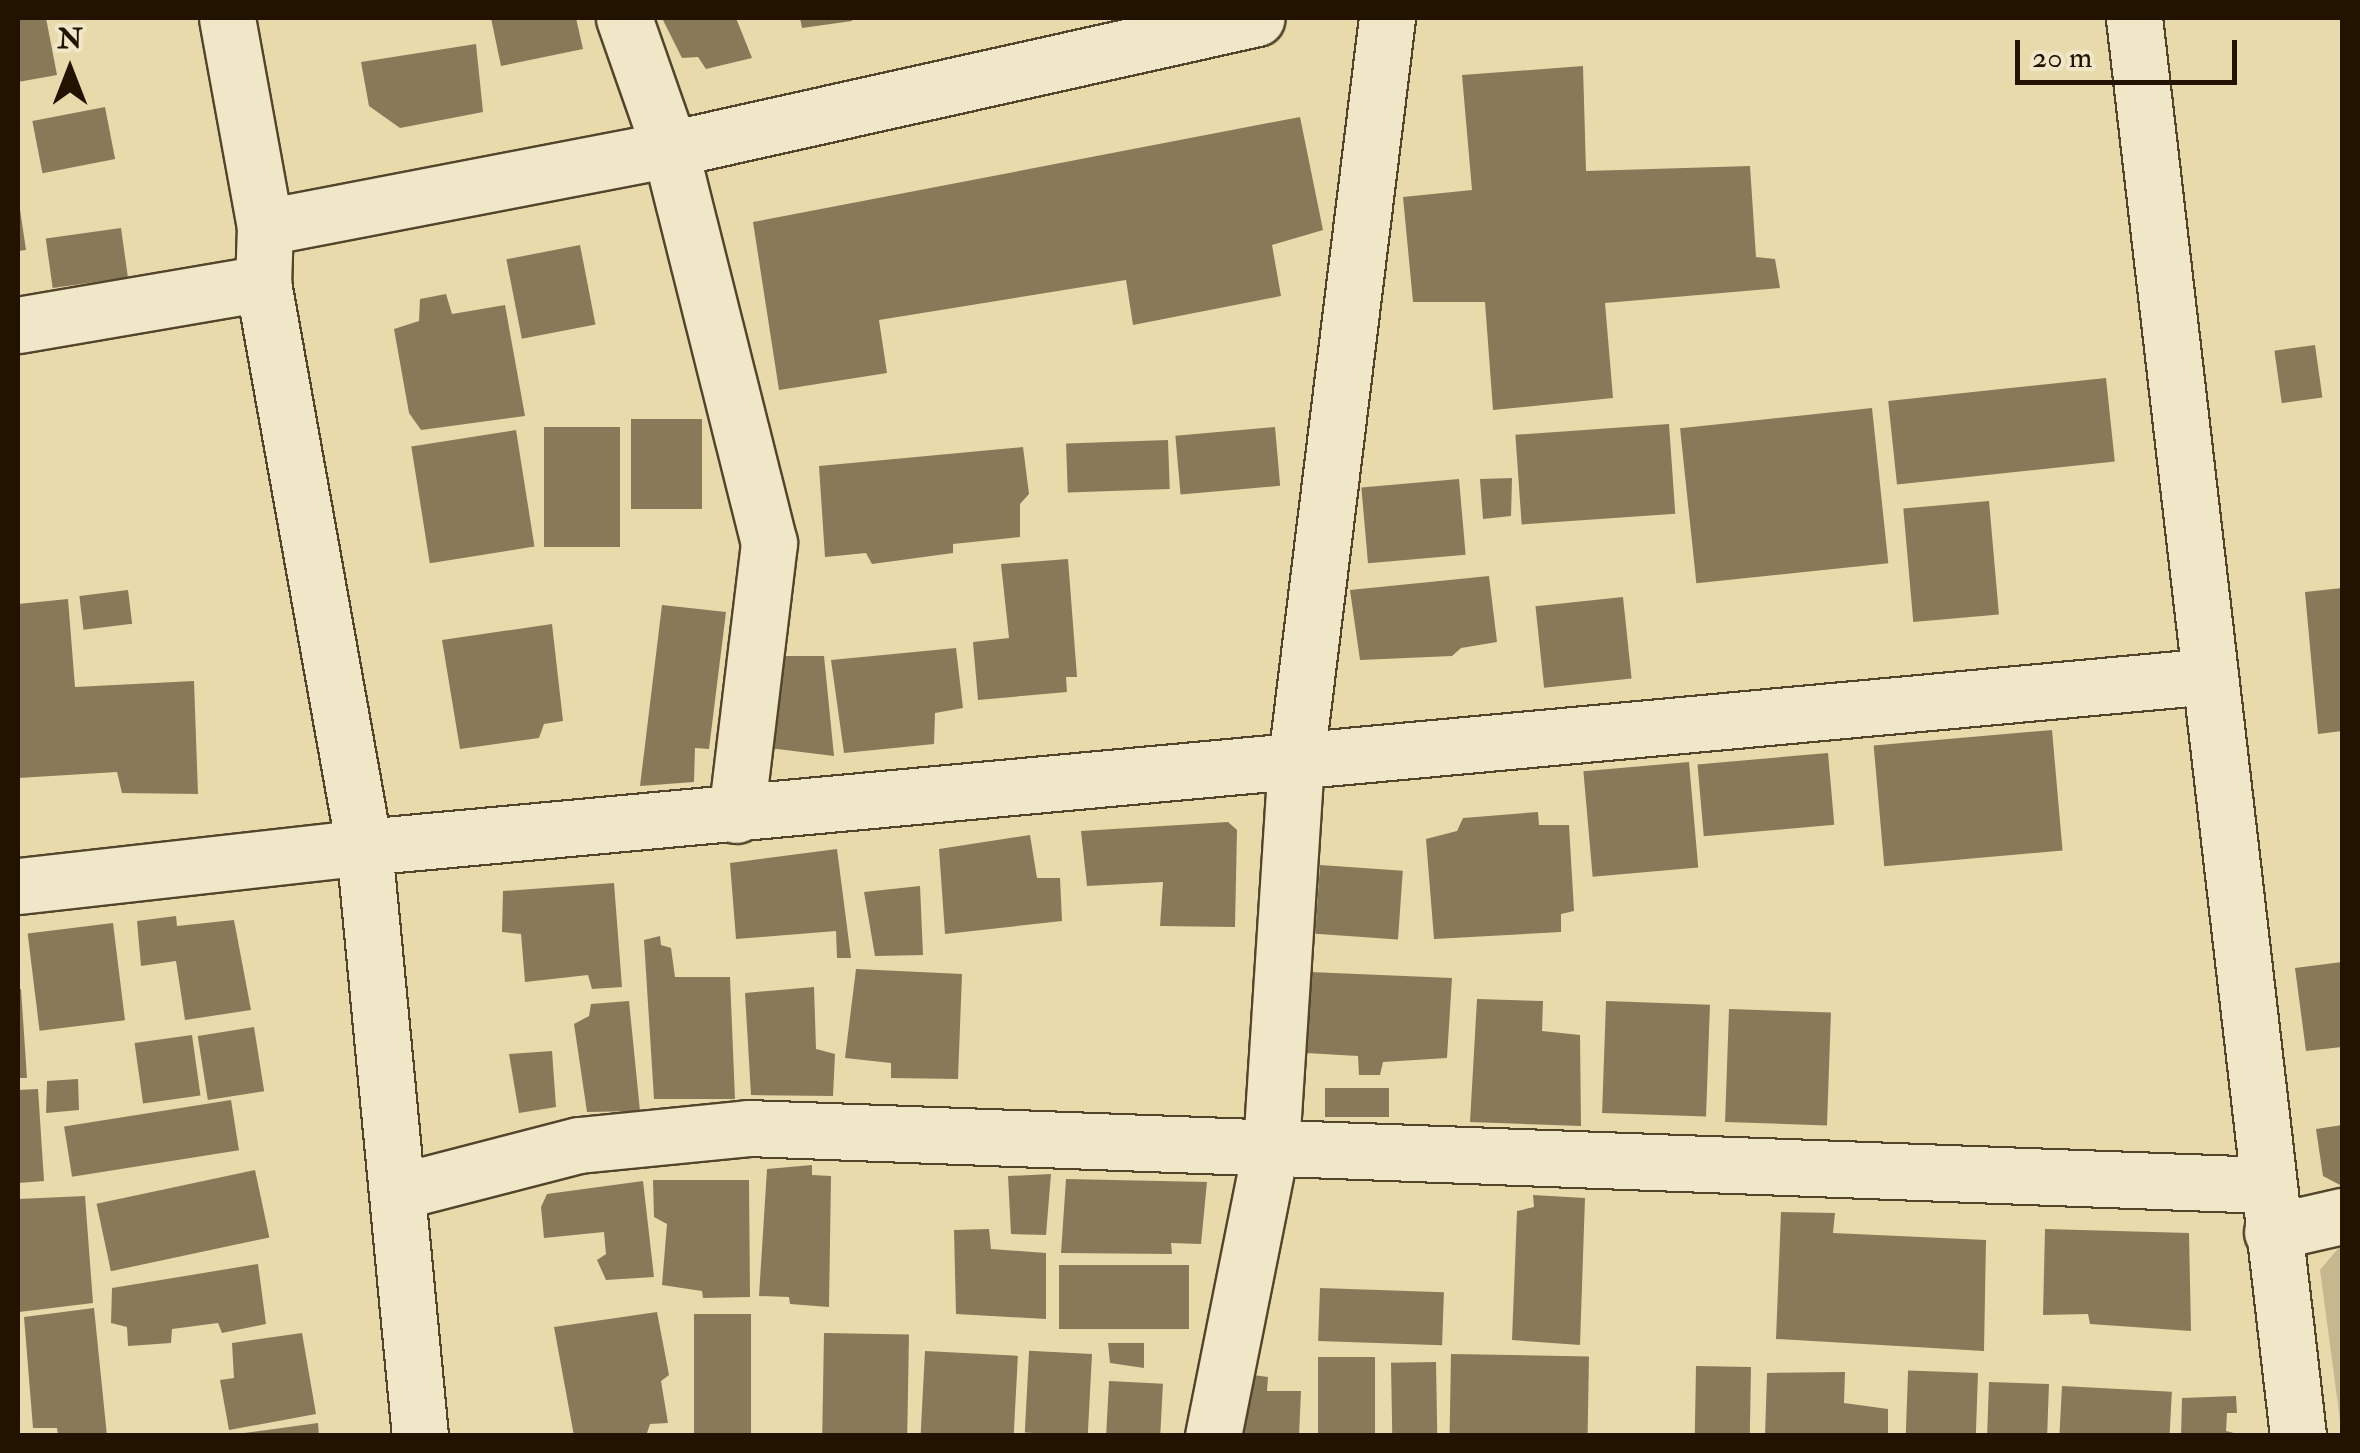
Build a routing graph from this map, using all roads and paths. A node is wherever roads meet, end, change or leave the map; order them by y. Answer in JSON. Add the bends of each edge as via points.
{"nodes":[{"id":1,"x":227,"y":18,"type":"edge"},
{"id":2,"x":624,"y":18,"type":"edge"},
{"id":3,"x":1257,"y":18,"type":"edge"},
{"id":4,"x":1386,"y":18,"type":"edge"},
{"id":5,"x":2134,"y":18,"type":"edge"},
{"id":6,"x":670,"y":149,"type":"junction"},
{"id":7,"x":265,"y":226,"type":"junction"},
{"id":8,"x":263,"y":283,"type":"junction"},
{"id":9,"x":18,"y":325,"type":"edge"},
{"id":10,"x":2210,"y":676,"type":"junction"},
{"id":11,"x":1296,"y":760,"type":"junction"},
{"id":12,"x":736,"y":815,"type":"junction"},
{"id":13,"x":364,"y":848,"type":"junction"},
{"id":14,"x":18,"y":886,"type":"edge"},
{"id":15,"x":1271,"y":1147,"type":"junction"},
{"id":16,"x":397,"y":1192,"type":"junction"},
{"id":17,"x":2269,"y":1208,"type":"junction"},
{"id":18,"x":2342,"y":1216,"type":"edge"},
{"id":19,"x":420,"y":1436,"type":"edge"},
{"id":20,"x":1213,"y":1436,"type":"edge"},
{"id":21,"x":2298,"y":1436,"type":"edge"}],
"edges":[{"from":1,"to":7,"type":"street"},
{"from":2,"to":6,"type":"street"},
{"from":3,"to":6,"type":"street"},
{"from":4,"to":11,"type":"street"},
{"from":5,"to":10,"type":"street"},
{"from":6,"to":7,"type":"street"},
{"from":6,"to":12,"type":"street","via":[[769,543]]},
{"from":7,"to":8,"type":"street"},
{"from":8,"to":9,"type":"street"},
{"from":8,"to":13,"type":"street"},
{"from":10,"to":11,"type":"street"},
{"from":10,"to":17,"type":"street"},
{"from":11,"to":12,"type":"street"},
{"from":11,"to":15,"type":"street"},
{"from":12,"to":13,"type":"street"},
{"from":13,"to":14,"type":"street"},
{"from":13,"to":16,"type":"street"},
{"from":15,"to":16,"type":"street","via":[[748,1128],[579,1146]]},
{"from":15,"to":17,"type":"street"},
{"from":15,"to":20,"type":"street"},
{"from":16,"to":19,"type":"street"},
{"from":17,"to":18,"type":"street"},
{"from":17,"to":21,"type":"street"}]}
